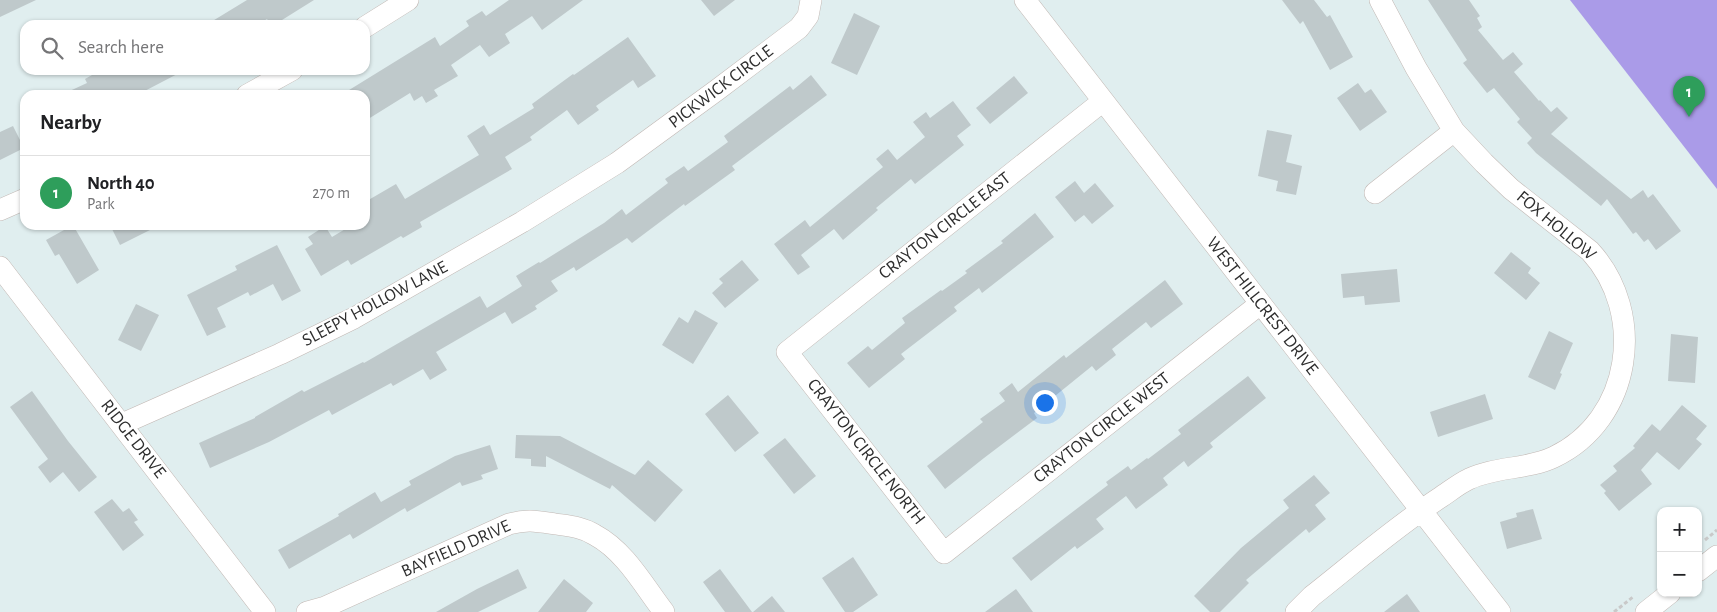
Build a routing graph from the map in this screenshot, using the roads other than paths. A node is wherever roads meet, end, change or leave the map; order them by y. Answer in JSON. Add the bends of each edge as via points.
{"nodes":[{"id":1,"x":408,"y":0,"type":"edge"},
{"id":2,"x":811,"y":0,"type":"edge"},
{"id":3,"x":1024,"y":0,"type":"edge"},
{"id":4,"x":1380,"y":0,"type":"edge"},
{"id":5,"x":370,"y":24,"type":"edge"},
{"id":6,"x":283,"y":75,"type":"edge"},
{"id":7,"x":256,"y":90,"type":"edge"},
{"id":8,"x":1103,"y":101,"type":"junction"},
{"id":9,"x":1454,"y":131,"type":"junction"},
{"id":10,"x":617,"y":163,"type":"joint"},
{"id":11,"x":1376,"y":193,"type":"dead end"},
{"id":12,"x":20,"y":201,"type":"edge"},
{"id":13,"x":0,"y":210,"type":"edge"},
{"id":14,"x":0,"y":267,"type":"edge"},
{"id":15,"x":1260,"y":304,"type":"junction"},
{"id":16,"x":787,"y":352,"type":"joint"},
{"id":17,"x":122,"y":424,"type":"junction"},
{"id":18,"x":1420,"y":510,"type":"junction"},
{"id":19,"x":944,"y":553,"type":"joint"},
{"id":20,"x":1717,"y":556,"type":"edge"},
{"id":21,"x":1702,"y":568,"type":"edge"},
{"id":22,"x":1665,"y":597,"type":"edge"},
{"id":23,"x":265,"y":612,"type":"edge"},
{"id":24,"x":307,"y":612,"type":"edge"},
{"id":25,"x":664,"y":612,"type":"edge"},
{"id":26,"x":1296,"y":612,"type":"edge"},
{"id":27,"x":1500,"y":612,"type":"edge"},
{"id":28,"x":1646,"y":612,"type":"edge"}],
"edges":[{"from":1,"to":5,"type":"street"},
{"from":2,"to":10,"type":"street","name":"PICKWICK CIRCLE","via":[[808,16],[799,28]]},
{"from":3,"to":8,"type":"street","name":"WEST HILLCREST DRIVE"},
{"from":4,"to":9,"type":"street","name":"FOX HOLLOW"},
{"from":6,"to":7,"type":"street"},
{"from":8,"to":15,"type":"street","name":"WEST HILLCREST DRIVE"},
{"from":8,"to":16,"type":"street","name":"CRAYTON CIRCLE EAST"},
{"from":9,"to":11,"type":"street"},
{"from":9,"to":18,"type":"street","name":"FOX HOLLOW","via":[[1510,189],[1600,262],[1622,310],[1625,347],[1612,398],[1602,415],[1574,445],[1534,464],[1469,479]]},
{"from":10,"to":17,"type":"street","name":"SLEEPY HOLLOW LANE","via":[[514,227],[354,318]]},
{"from":12,"to":13,"type":"street"},
{"from":14,"to":17,"type":"street","name":"RIDGE DRIVE"},
{"from":15,"to":18,"type":"street","name":"WEST HILLCREST DRIVE"},
{"from":15,"to":19,"type":"street","name":"CRAYTON CIRCLE WEST"},
{"from":16,"to":19,"type":"street","name":"CRAYTON CIRCLE NORTH"},
{"from":17,"to":23,"type":"street","name":"RIDGE DRIVE"},
{"from":18,"to":26,"type":"street","name":"FOX HOLLOW"},
{"from":18,"to":27,"type":"street","name":"WEST HILLCREST DRIVE"},
{"from":20,"to":21,"type":"street"},
{"from":22,"to":28,"type":"street"},
{"from":24,"to":25,"type":"street","name":"BAYFIELD DRIVE","via":[[325,607],[509,524],[526,520],[578,527],[611,545]]}]}
